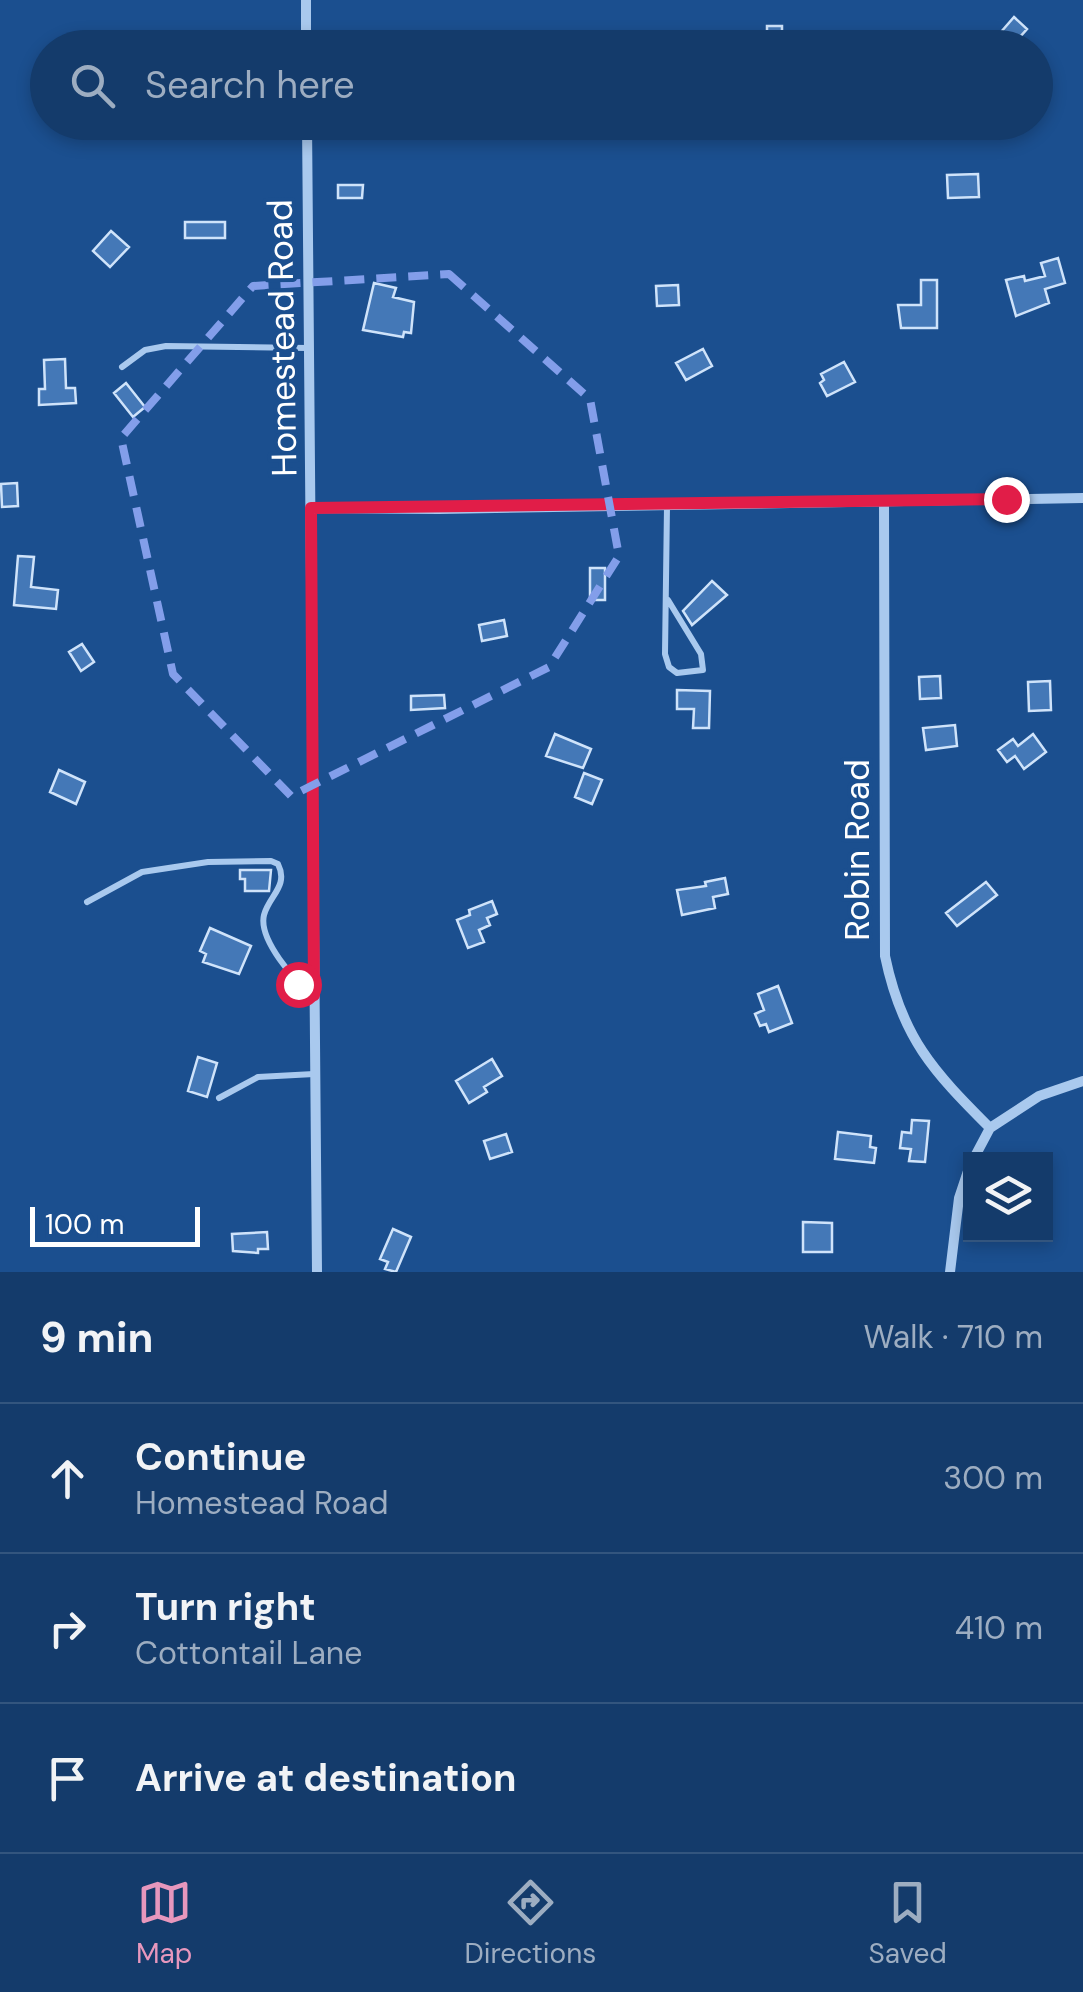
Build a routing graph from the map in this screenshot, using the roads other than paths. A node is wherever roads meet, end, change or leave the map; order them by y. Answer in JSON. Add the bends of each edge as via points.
{"nodes":[{"id":1,"x":306,"y":0,"type":"edge"},
{"id":2,"x":306,"y":30,"type":"edge"},
{"id":3,"x":307,"y":140,"type":"edge"},
{"id":4,"x":310,"y":348,"type":"junction"},
{"id":5,"x":122,"y":367,"type":"dead end"},
{"id":6,"x":1083,"y":498,"type":"edge"},
{"id":7,"x":884,"y":501,"type":"junction"},
{"id":8,"x":667,"y":505,"type":"junction"},
{"id":9,"x":311,"y":508,"type":"junction"},
{"id":10,"x":668,"y":600,"type":"junction"},
{"id":11,"x":87,"y":902,"type":"dead end"},
{"id":12,"x":314,"y":995,"type":"junction"},
{"id":13,"x":314,"y":1074,"type":"junction"},
{"id":14,"x":1083,"y":1081,"type":"edge"},
{"id":15,"x":219,"y":1098,"type":"dead end"},
{"id":16,"x":990,"y":1128,"type":"junction"},
{"id":17,"x":977,"y":1152,"type":"edge"},
{"id":18,"x":963,"y":1188,"type":"edge"},
{"id":19,"x":317,"y":1272,"type":"edge"},
{"id":20,"x":950,"y":1272,"type":"edge"}],
"edges":[{"from":1,"to":2,"type":"street"},
{"from":3,"to":4,"type":"street","name":"Homestead Road"},
{"from":4,"to":5,"type":"lane","via":[[166,346],[145,350]]},
{"from":4,"to":9,"type":"street","name":"Homestead Road"},
{"from":6,"to":7,"type":"street"},
{"from":7,"to":8,"type":"street"},
{"from":7,"to":16,"type":"street","name":"Robin Road","via":[[885,956],[916,1045]]},
{"from":8,"to":9,"type":"street"},
{"from":8,"to":10,"type":"lane"},
{"from":9,"to":12,"type":"street","name":"Homestead Road"},
{"from":10,"to":10,"type":"lane","via":[[669,667],[676,673],[703,670],[701,654]]},
{"from":11,"to":12,"type":"lane","via":[[142,872],[208,862],[278,864],[281,882],[264,928],[298,984]]},
{"from":12,"to":13,"type":"street","name":"Homestead Road"},
{"from":13,"to":15,"type":"lane","via":[[258,1077]]},
{"from":13,"to":19,"type":"street","name":"Homestead Road"},
{"from":14,"to":16,"type":"street","via":[[1039,1096]]},
{"from":16,"to":17,"type":"street"},
{"from":18,"to":20,"type":"street"}]}
